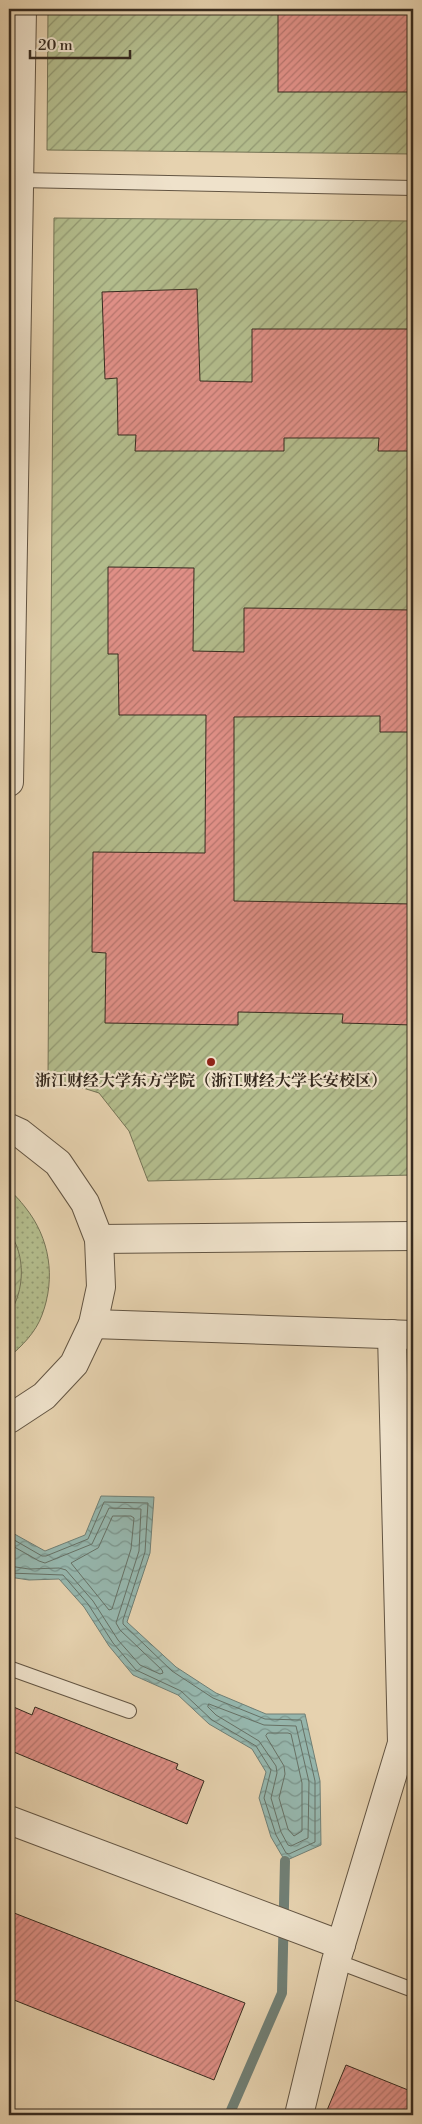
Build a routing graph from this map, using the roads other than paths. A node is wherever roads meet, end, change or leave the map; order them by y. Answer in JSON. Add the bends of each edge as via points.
{"nodes":[{"id":1,"x":22,"y":9,"type":"edge"},
{"id":2,"x":19,"y":180,"type":"junction"},
{"id":3,"x":413,"y":188,"type":"edge"},
{"id":4,"x":9,"y":782,"type":"edge"},
{"id":5,"x":9,"y":1128,"type":"edge"},
{"id":6,"x":413,"y":1236,"type":"edge"},
{"id":7,"x":99,"y":1239,"type":"junction"},
{"id":8,"x":94,"y":1324,"type":"junction"},
{"id":9,"x":402,"y":1334,"type":"edge"},
{"id":10,"x":404,"y":1415,"type":"edge"},
{"id":11,"x":9,"y":1419,"type":"edge"},
{"id":12,"x":9,"y":1668,"type":"edge"},
{"id":13,"x":129,"y":1711,"type":"dead end"},
{"id":14,"x":408,"y":1745,"type":"edge"},
{"id":15,"x":9,"y":1820,"type":"edge"},
{"id":16,"x":338,"y":1953,"type":"junction"},
{"id":17,"x":413,"y":1990,"type":"edge"},
{"id":18,"x":299,"y":2115,"type":"edge"}],
"edges":[{"from":1,"to":2,"type":"street"},
{"from":2,"to":3,"type":"lane"},
{"from":2,"to":4,"type":"street"},
{"from":5,"to":7,"type":"street","via":[[58,1163],[85,1203]]},
{"from":6,"to":7,"type":"street"},
{"from":7,"to":8,"type":"street","via":[[101,1287]]},
{"from":8,"to":9,"type":"street"},
{"from":8,"to":11,"type":"street","via":[[74,1364],[44,1396]]},
{"from":9,"to":10,"type":"street"},
{"from":10,"to":14,"type":"street"},
{"from":12,"to":13,"type":"lane"},
{"from":14,"to":16,"type":"street"},
{"from":15,"to":16,"type":"street","via":[[305,1932]]},
{"from":16,"to":17,"type":"lane"},
{"from":16,"to":18,"type":"street"}]}
